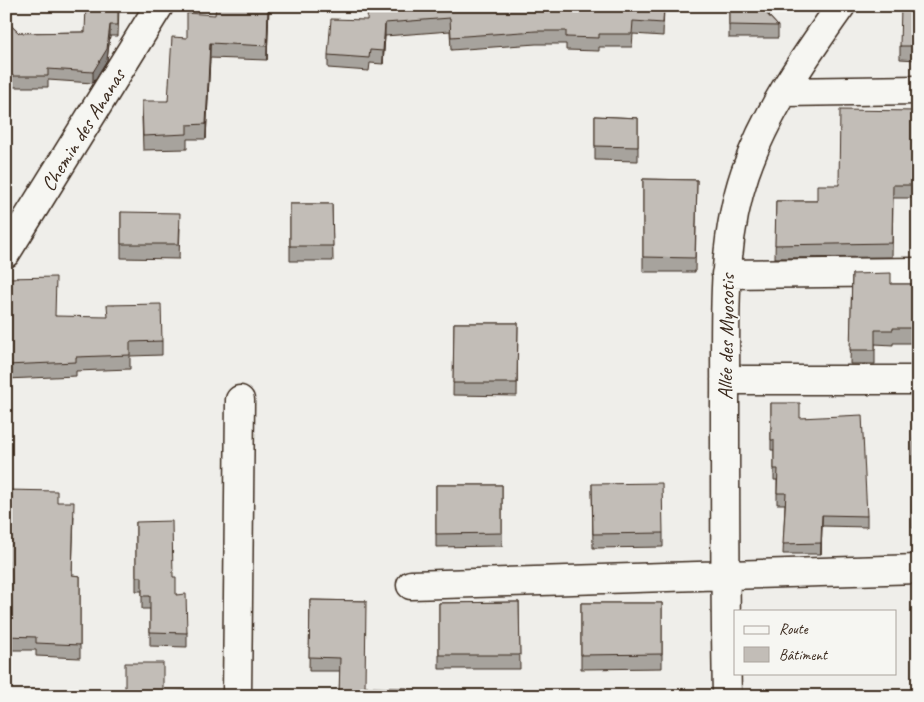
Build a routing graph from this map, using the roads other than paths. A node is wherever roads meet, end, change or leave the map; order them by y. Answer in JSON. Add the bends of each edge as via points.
{"nodes":[{"id":1,"x":159,"y":6,"type":"edge"},
{"id":2,"x":841,"y":6,"type":"edge"},
{"id":3,"x":918,"y":90,"type":"edge"},
{"id":4,"x":784,"y":92,"type":"junction"},
{"id":5,"x":6,"y":253,"type":"edge"},
{"id":6,"x":918,"y":272,"type":"edge"},
{"id":7,"x":726,"y":274,"type":"junction"},
{"id":8,"x":725,"y":380,"type":"junction"},
{"id":9,"x":918,"y":380,"type":"edge"},
{"id":10,"x":240,"y":400,"type":"dead end"},
{"id":11,"x":918,"y":569,"type":"edge"},
{"id":12,"x":724,"y":576,"type":"junction"},
{"id":13,"x":411,"y":585,"type":"dead end"},
{"id":14,"x":237,"y":696,"type":"edge"},
{"id":15,"x":727,"y":696,"type":"edge"}],
"edges":[{"from":1,"to":5,"type":"street","name":"Chemin des Ananas"},
{"from":2,"to":4,"type":"street","name":"Allée des Myosotis"},
{"from":3,"to":4,"type":"street"},
{"from":4,"to":7,"type":"street","name":"Allée des Myosotis","via":[[769,115],[745,172],[730,225]]},
{"from":6,"to":7,"type":"street"},
{"from":7,"to":8,"type":"street","name":"Allée des Myosotis"},
{"from":8,"to":9,"type":"street"},
{"from":8,"to":12,"type":"street","name":"Allée des Myosotis"},
{"from":10,"to":14,"type":"street"},
{"from":11,"to":12,"type":"street"},
{"from":12,"to":13,"type":"street"},
{"from":12,"to":15,"type":"street","name":"Allée des Myosotis"}]}
